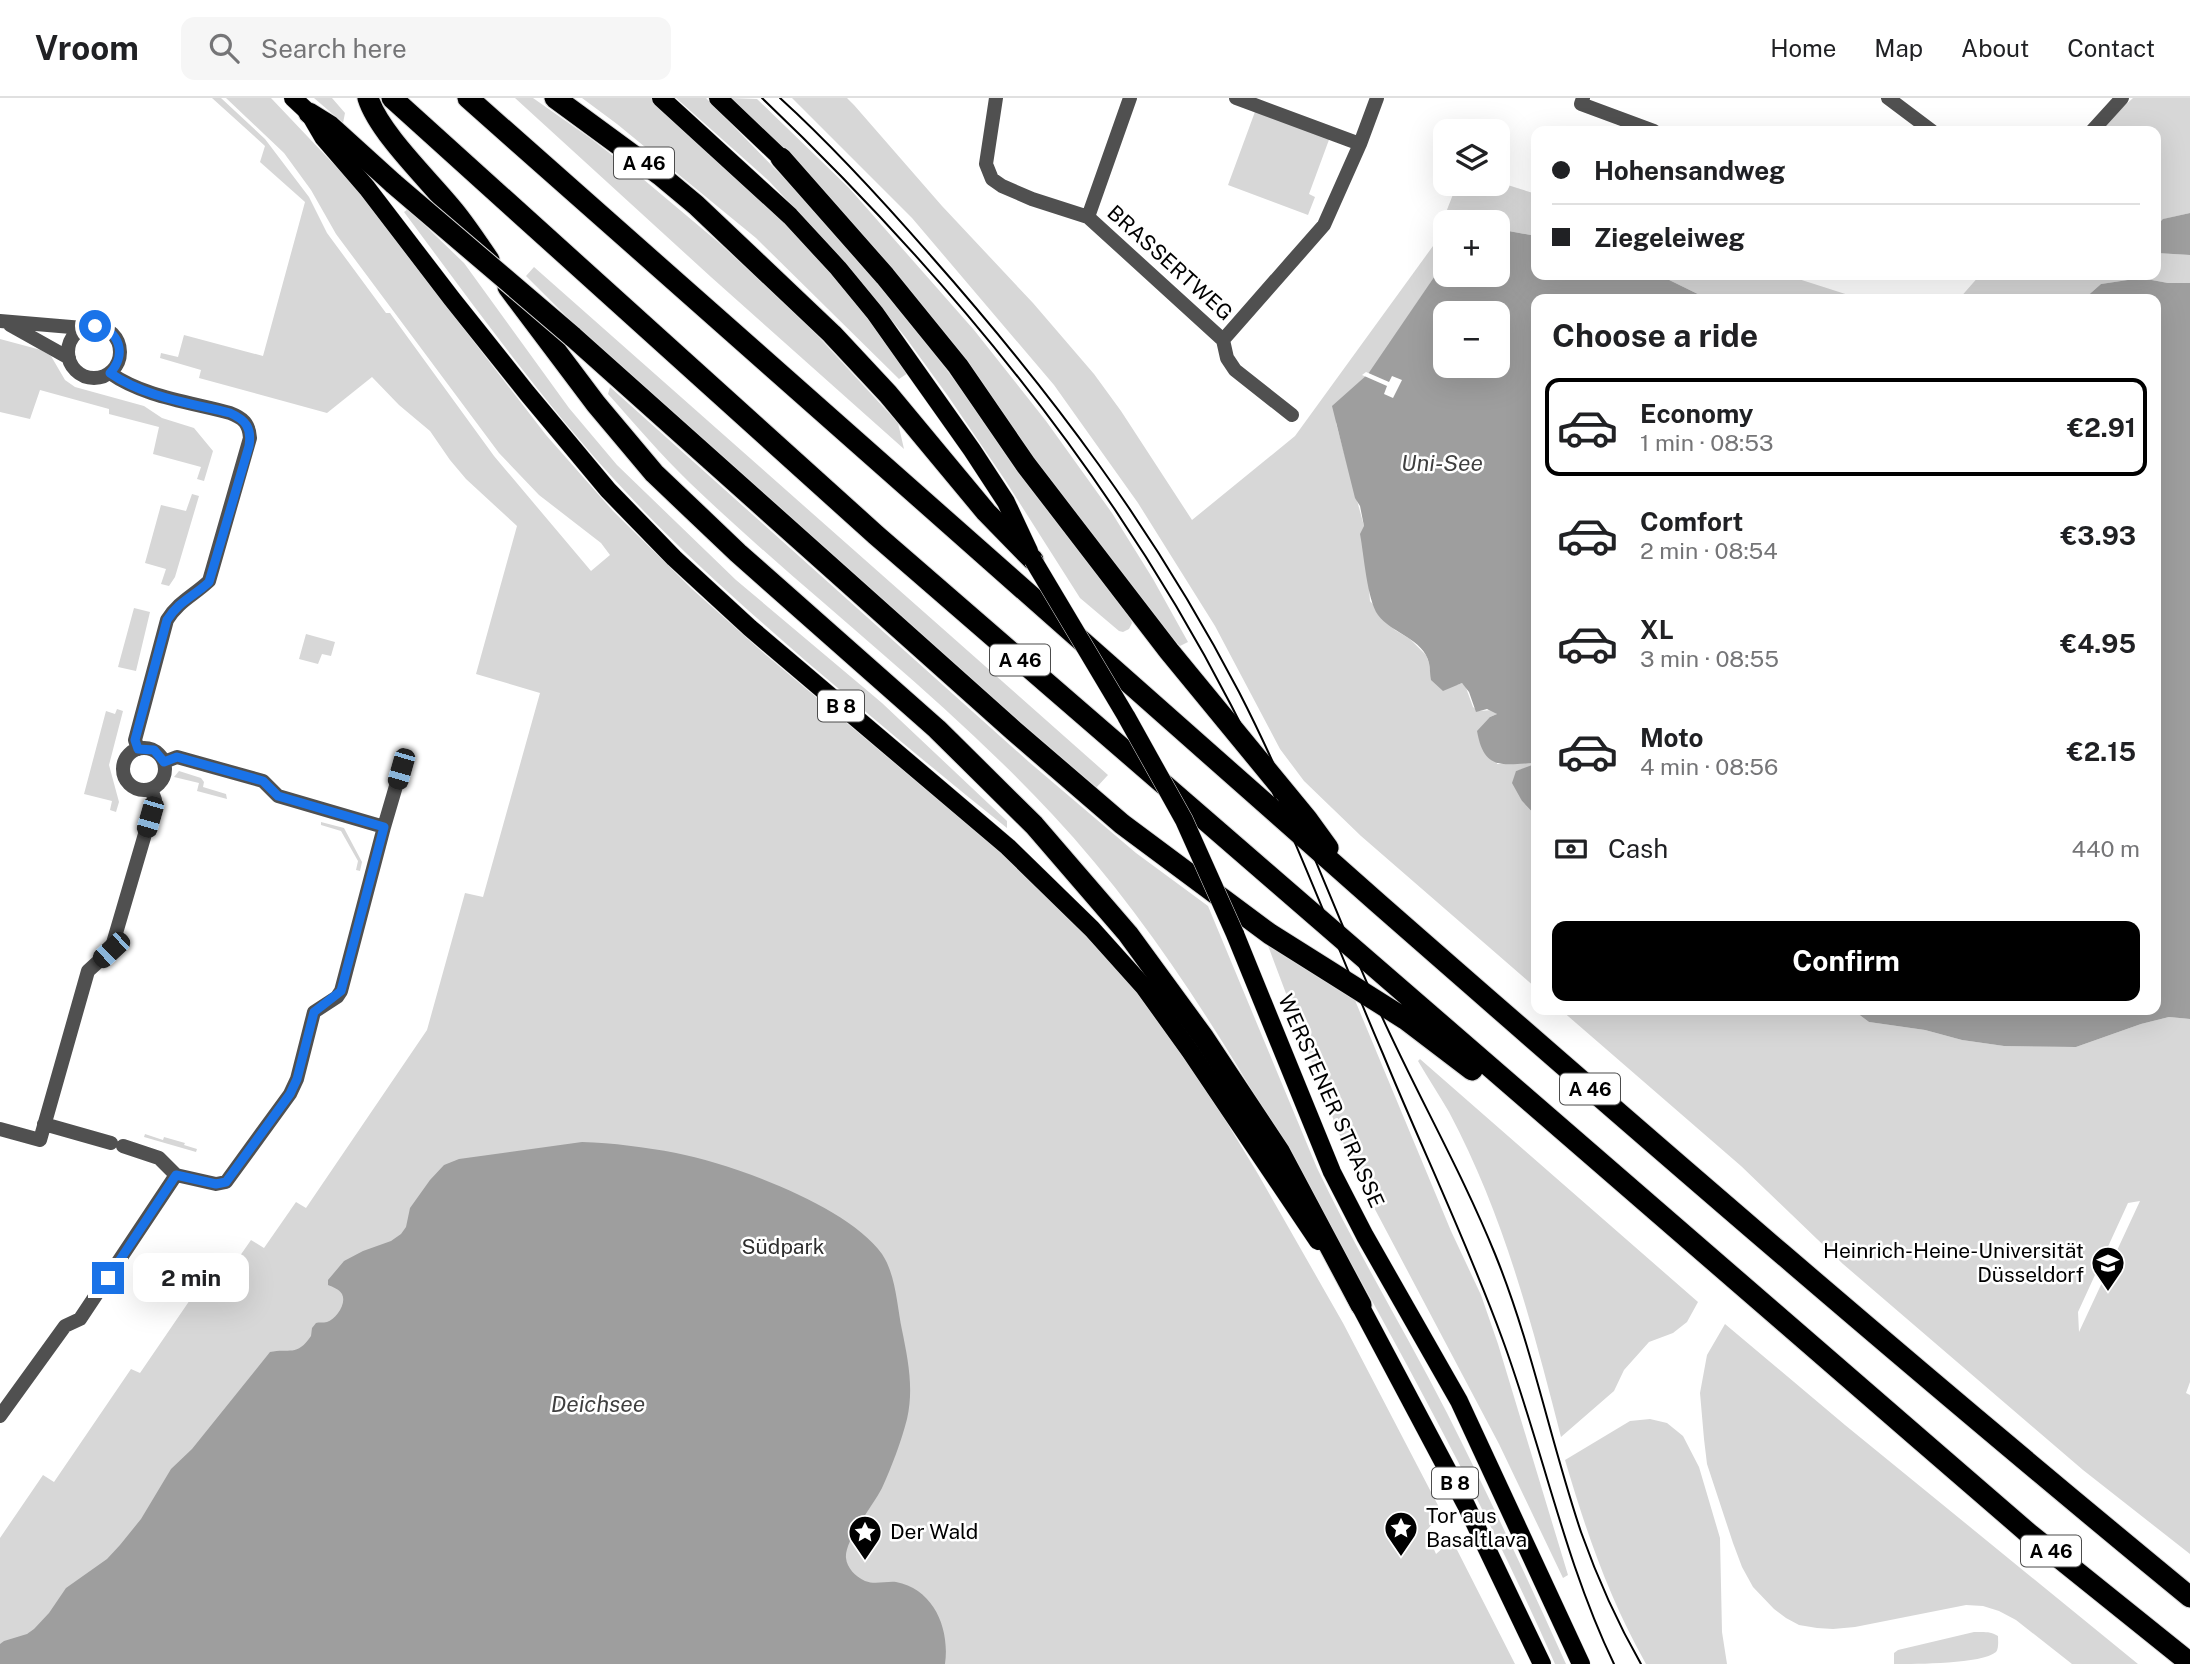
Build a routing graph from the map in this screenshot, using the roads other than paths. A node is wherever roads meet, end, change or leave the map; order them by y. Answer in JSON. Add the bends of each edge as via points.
{"nodes":[{"id":1,"x":293,"y":98,"type":"edge"},
{"id":2,"x":368,"y":98,"type":"edge"},
{"id":3,"x":392,"y":98,"type":"edge"},
{"id":4,"x":468,"y":98,"type":"edge"},
{"id":5,"x":555,"y":98,"type":"edge"},
{"id":6,"x":661,"y":98,"type":"edge"},
{"id":7,"x":718,"y":98,"type":"edge"},
{"id":8,"x":996,"y":98,"type":"edge"},
{"id":9,"x":1130,"y":98,"type":"edge"},
{"id":10,"x":1236,"y":98,"type":"edge"},
{"id":11,"x":1377,"y":98,"type":"edge"},
{"id":12,"x":1583,"y":98,"type":"edge"},
{"id":13,"x":1888,"y":98,"type":"edge"},
{"id":14,"x":2122,"y":98,"type":"edge"},
{"id":15,"x":309,"y":113,"type":"junction"},
{"id":16,"x":1640,"y":126,"type":"edge"},
{"id":17,"x":1925,"y":126,"type":"edge"},
{"id":18,"x":2097,"y":126,"type":"edge"},
{"id":19,"x":1360,"y":144,"type":"junction"},
{"id":20,"x":781,"y":159,"type":"joint"},
{"id":21,"x":1088,"y":217,"type":"junction"},
{"id":22,"x":3,"y":322,"type":"edge"},
{"id":23,"x":83,"y":328,"type":"junction"},
{"id":24,"x":1223,"y":341,"type":"junction"},
{"id":25,"x":69,"y":358,"type":"junction"},
{"id":26,"x":110,"y":373,"type":"junction"},
{"id":27,"x":1292,"y":415,"type":"dead end"},
{"id":28,"x":1033,"y":560,"type":"junction"},
{"id":29,"x":138,"y":749,"type":"junction"},
{"id":30,"x":164,"y":762,"type":"junction"},
{"id":31,"x":401,"y":769,"type":"dead end"},
{"id":32,"x":151,"y":789,"type":"junction"},
{"id":33,"x":384,"y":827,"type":"junction"},
{"id":34,"x":1353,"y":881,"type":"junction"},
{"id":35,"x":44,"y":1124,"type":"junction"},
{"id":36,"x":0,"y":1129,"type":"edge"},
{"id":37,"x":1582,"y":1149,"type":"junction"},
{"id":38,"x":176,"y":1175,"type":"junction"},
{"id":39,"x":1361,"y":1306,"type":"junction"},
{"id":40,"x":0,"y":1416,"type":"edge"},
{"id":41,"x":2190,"y":1597,"type":"edge"},
{"id":42,"x":2190,"y":1663,"type":"edge"},
{"id":43,"x":1542,"y":1664,"type":"edge"},
{"id":44,"x":1581,"y":1664,"type":"edge"}],
"edges":[{"from":1,"to":15,"type":"main road","number":"B 8"},
{"from":2,"to":39,"type":"highway","via":[[393,139],[456,213],[596,404],[654,473],[937,729],[1034,825],[1128,934],[1279,1151]]},
{"from":3,"to":37,"type":"highway","number":"A 46","via":[[887,544]]},
{"from":4,"to":34,"type":"highway","number":"A 46"},
{"from":5,"to":28,"type":"highway","number":"A 46","via":[[660,175],[832,334]]},
{"from":6,"to":28,"type":"main road","number":"B 8","via":[[780,207],[875,313],[1006,502]]},
{"from":7,"to":20,"type":"main road"},
{"from":8,"to":21,"type":"street","name":"BRASSERTWEG","via":[[986,164],[992,179],[1032,200]]},
{"from":9,"to":21,"type":"street","name":"BRASSERTWEG"},
{"from":10,"to":19,"type":"street"},
{"from":11,"to":19,"type":"street","name":"BRASSERTWEG"},
{"from":12,"to":16,"type":"street","via":[[1581,104]]},
{"from":13,"to":17,"type":"street"},
{"from":14,"to":18,"type":"street"},
{"from":15,"to":37,"type":"highway","bridge":true,"via":[[330,126],[572,336],[1122,824],[1269,934],[1405,1020]]},
{"from":15,"to":39,"type":"main road","number":"B 8","via":[[323,137],[518,383],[608,489],[750,628],[1008,847],[1144,987]]},
{"from":19,"to":24,"type":"street","name":"BRASSERTWEG","via":[[1324,225]]},
{"from":20,"to":34,"type":"highway","via":[[958,366],[1026,465]]},
{"from":21,"to":24,"type":"street","name":"BRASSERTWEG"},
{"from":22,"to":23,"type":"street"},
{"from":22,"to":25,"type":"street"},
{"from":23,"to":25,"type":"street","via":[[72,337]]},
{"from":23,"to":26,"type":"street","via":[[102,327],[118,341],[120,355]]},
{"from":24,"to":27,"type":"street","name":"BRASSERTWEG","via":[[1235,370]]},
{"from":25,"to":26,"type":"street","via":[[86,376]]},
{"from":26,"to":29,"type":"street","via":[[142,390],[239,417],[249,427],[250,438],[209,582],[176,606],[167,620],[135,740]]},
{"from":28,"to":44,"type":"main road","name":"WERSTENER STRASSE","number":"B 8","bridge":true,"via":[[1184,820],[1332,1172],[1459,1401]]},
{"from":29,"to":30,"type":"street","via":[[154,750]]},
{"from":29,"to":32,"type":"street","via":[[126,760],[125,776],[135,788]]},
{"from":30,"to":32,"type":"street","via":[[163,779]]},
{"from":30,"to":33,"type":"street","via":[[177,757],[263,781],[278,796]]},
{"from":31,"to":33,"type":"street"},
{"from":32,"to":35,"type":"street","via":[[155,800],[111,950],[88,971]]},
{"from":33,"to":38,"type":"street","via":[[341,991],[314,1012],[290,1094],[226,1182]]},
{"from":34,"to":41,"type":"highway","number":"A 46","via":[[1618,1113]]},
{"from":35,"to":36,"type":"street","via":[[40,1140]]},
{"from":35,"to":38,"type":"street","via":[[159,1157]]},
{"from":37,"to":42,"type":"highway","number":"A 46","via":[[2028,1532]]},
{"from":38,"to":40,"type":"street","via":[[80,1319],[65,1326]]},
{"from":39,"to":43,"type":"main road","number":"B 8","via":[[1466,1505]]}]}
